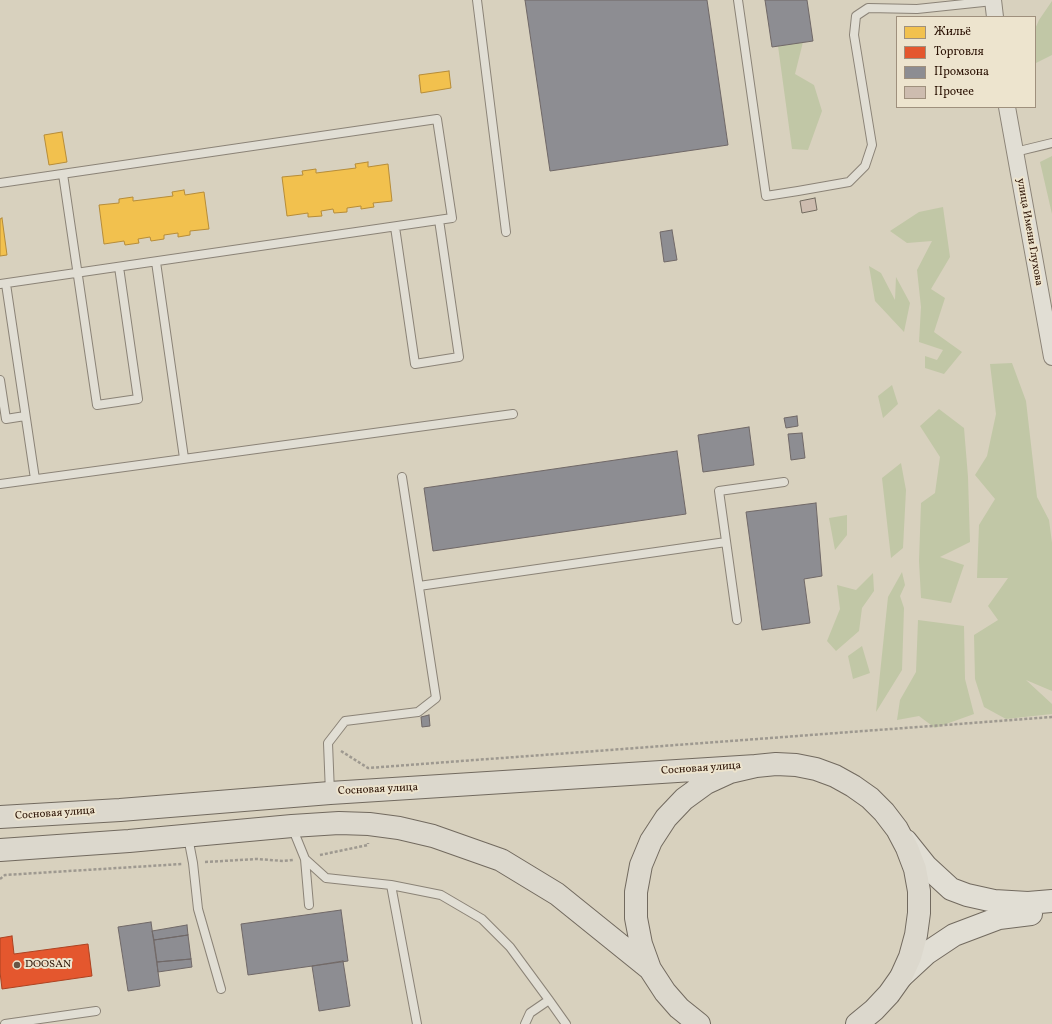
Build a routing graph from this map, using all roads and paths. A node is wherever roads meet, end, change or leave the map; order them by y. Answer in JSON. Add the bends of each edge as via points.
{"nodes":[{"id":1,"x":476,"y":0,"type":"edge"},
{"id":2,"x":738,"y":0,"type":"edge"},
{"id":3,"x":993,"y":1,"type":"edge"},
{"id":4,"x":995,"y":16,"type":"edge"},
{"id":5,"x":1007,"y":108,"type":"edge"},
{"id":6,"x":1052,"y":143,"type":"edge"},
{"id":7,"x":1015,"y":152,"type":"junction"},
{"id":8,"x":64,"y":174,"type":"junction"},
{"id":9,"x":0,"y":183,"type":"edge"},
{"id":10,"x":439,"y":220,"type":"junction"},
{"id":11,"x":395,"y":227,"type":"junction"},
{"id":12,"x":506,"y":232,"type":"dead end"},
{"id":13,"x":156,"y":262,"type":"junction"},
{"id":14,"x":119,"y":267,"type":"junction"},
{"id":15,"x":78,"y":273,"type":"junction"},
{"id":16,"x":3,"y":284,"type":"edge"},
{"id":17,"x":1052,"y":357,"type":"edge"},
{"id":18,"x":0,"y":380,"type":"edge"},
{"id":19,"x":513,"y":414,"type":"dead end"},
{"id":20,"x":25,"y":416,"type":"junction"},
{"id":21,"x":184,"y":458,"type":"junction"},
{"id":22,"x":402,"y":477,"type":"dead end"},
{"id":23,"x":34,"y":479,"type":"junction"},
{"id":24,"x":784,"y":482,"type":"dead end"},
{"id":25,"x":0,"y":484,"type":"edge"},
{"id":26,"x":726,"y":542,"type":"junction"},
{"id":27,"x":419,"y":586,"type":"junction"},
{"id":28,"x":737,"y":620,"type":"dead end"},
{"id":29,"x":1052,"y":718,"type":"edge"},
{"id":30,"x":328,"y":743,"type":"junction"},
{"id":31,"x":756,"y":766,"type":"junction"},
{"id":32,"x":330,"y":793,"type":"junction"},
{"id":33,"x":0,"y":818,"type":"edge"},
{"id":34,"x":292,"y":826,"type":"junction"},
{"id":35,"x":897,"y":829,"type":"junction"},
{"id":36,"x":188,"y":836,"type":"junction"},
{"id":37,"x":0,"y":850,"type":"edge"},
{"id":38,"x":304,"y":859,"type":"junction"},
{"id":39,"x":391,"y":885,"type":"junction"},
{"id":40,"x":1052,"y":901,"type":"edge"},
{"id":41,"x":309,"y":905,"type":"dead end"},
{"id":42,"x":1052,"y":913,"type":"edge"},
{"id":43,"x":650,"y":969,"type":"junction"},
{"id":44,"x":901,"y":977,"type":"junction"},
{"id":45,"x":221,"y":989,"type":"dead end"},
{"id":46,"x":665,"y":992,"type":"junction"},
{"id":47,"x":549,"y":1000,"type":"junction"},
{"id":48,"x":96,"y":1011,"type":"dead end"},
{"id":49,"x":5,"y":1024,"type":"edge"},
{"id":50,"x":417,"y":1024,"type":"edge"},
{"id":51,"x":525,"y":1024,"type":"edge"},
{"id":52,"x":566,"y":1024,"type":"edge"},
{"id":53,"x":672,"y":1024,"type":"edge"},
{"id":54,"x":699,"y":1024,"type":"edge"},
{"id":55,"x":856,"y":1024,"type":"edge"}],
"edges":[{"from":1,"to":12,"type":"lane"},
{"from":2,"to":3,"type":"lane","via":[[766,196],[849,182],[865,166],[872,144],[854,35],[856,16],[868,8],[918,10]]},
{"from":3,"to":4,"type":"street"},
{"from":5,"to":7,"type":"street","name":"улица Имени Глухова"},
{"from":6,"to":7,"type":"lane"},
{"from":7,"to":17,"type":"street","name":"улица Имени Глухова"},
{"from":8,"to":9,"type":"lane"},
{"from":8,"to":10,"type":"lane","via":[[437,119],[452,218]]},
{"from":8,"to":15,"type":"lane"},
{"from":10,"to":11,"type":"lane"},
{"from":10,"to":11,"type":"lane","via":[[459,357],[444,360],[415,364]]},
{"from":11,"to":13,"type":"lane"},
{"from":13,"to":14,"type":"lane"},
{"from":13,"to":21,"type":"lane"},
{"from":14,"to":15,"type":"lane"},
{"from":14,"to":15,"type":"lane","via":[[138,399],[97,405]]},
{"from":15,"to":16,"type":"lane"},
{"from":16,"to":20,"type":"lane"},
{"from":18,"to":20,"type":"lane","via":[[6,419]]},
{"from":19,"to":21,"type":"lane"},
{"from":20,"to":23,"type":"lane"},
{"from":21,"to":23,"type":"lane"},
{"from":22,"to":27,"type":"lane"},
{"from":23,"to":25,"type":"lane"},
{"from":24,"to":26,"type":"lane","via":[[719,491]]},
{"from":26,"to":27,"type":"lane"},
{"from":26,"to":28,"type":"lane"},
{"from":27,"to":30,"type":"lane","via":[[436,698],[418,712],[345,720]]},
{"from":29,"to":30,"type":"path","via":[[368,768]]},
{"from":30,"to":32,"type":"lane"},
{"from":31,"to":32,"type":"main road","name":"Сосновая улица"},
{"from":31,"to":35,"type":"main road","via":[[796,765],[835,776],[870,798]]},
{"from":31,"to":43,"type":"main road","via":[[730,772],[700,787],[666,818],[651,841],[636,892],[636,918],[641,944]]},
{"from":32,"to":33,"type":"main road","name":"Сосновая улица"},
{"from":34,"to":36,"type":"main road"},
{"from":34,"to":38,"type":"lane"},
{"from":34,"to":43,"type":"main road","via":[[362,823],[399,828],[433,836],[501,860],[557,894]]},
{"from":35,"to":40,"type":"street","via":[[926,866],[951,889],[994,902]]},
{"from":35,"to":44,"type":"main road","via":[[915,869],[919,891],[916,935]]},
{"from":36,"to":37,"type":"main road"},
{"from":36,"to":45,"type":"lane","via":[[198,909]]},
{"from":38,"to":39,"type":"lane","via":[[326,878]]},
{"from":38,"to":41,"type":"lane"},
{"from":39,"to":47,"type":"lane","via":[[441,895],[482,919],[510,947]]},
{"from":39,"to":50,"type":"lane"},
{"from":42,"to":44,"type":"street","via":[[999,918],[954,935],[927,953]]},
{"from":43,"to":46,"type":"main road"},
{"from":44,"to":55,"type":"main road","via":[[874,1010]]},
{"from":46,"to":53,"type":"main road"},
{"from":46,"to":54,"type":"main road","via":[[679,1008]]},
{"from":47,"to":51,"type":"lane","via":[[530,1013]]},
{"from":47,"to":52,"type":"lane"},
{"from":48,"to":49,"type":"lane"}]}
